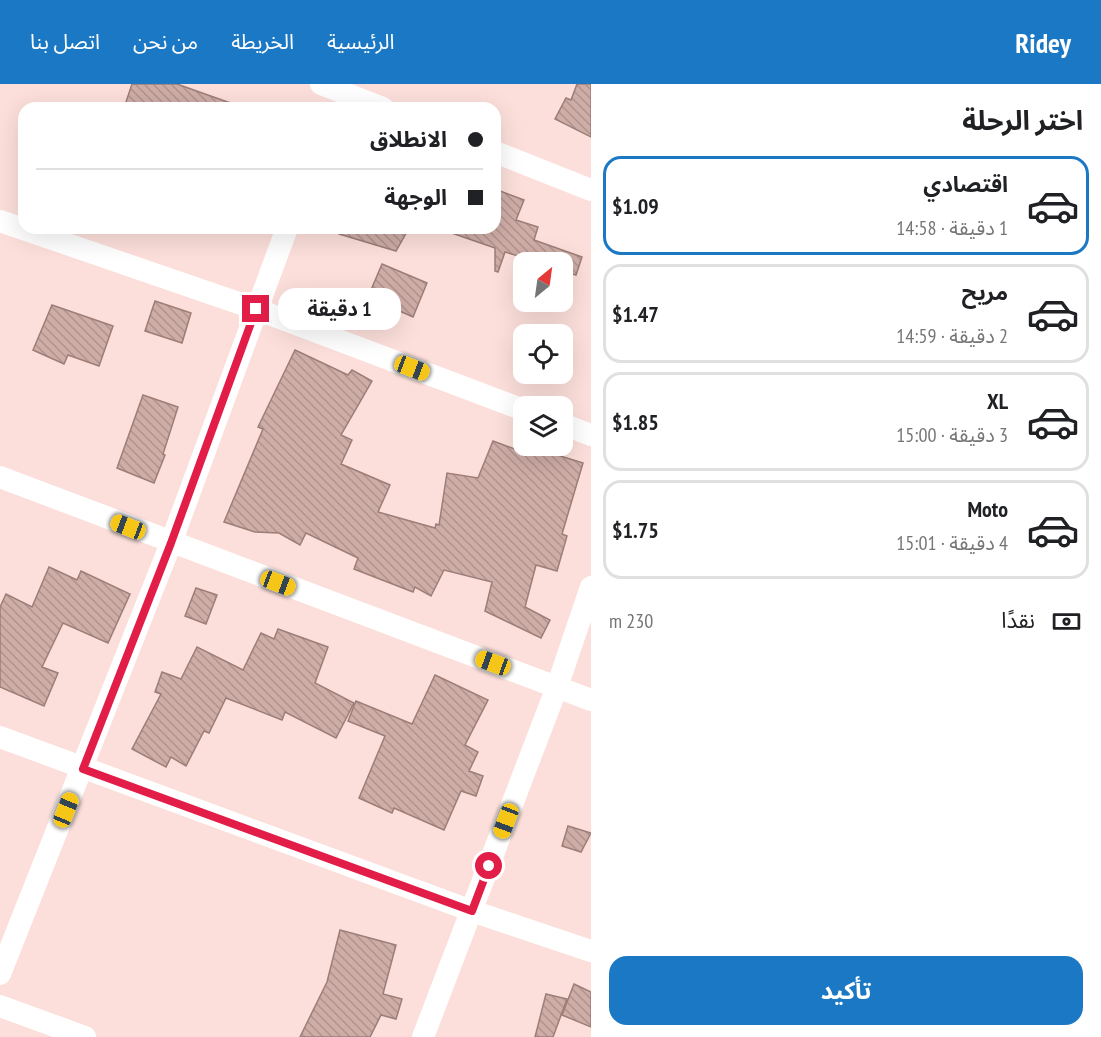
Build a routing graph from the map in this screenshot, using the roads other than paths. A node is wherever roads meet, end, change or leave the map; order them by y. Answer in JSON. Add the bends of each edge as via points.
{"nodes":[{"id":1,"x":333,"y":92,"type":"edge"},
{"id":2,"x":364,"y":102,"type":"edge"},
{"id":3,"x":501,"y":154,"type":"edge"},
{"id":4,"x":591,"y":190,"type":"edge"},
{"id":5,"x":0,"y":221,"type":"edge"},
{"id":6,"x":18,"y":227,"type":"edge"},
{"id":7,"x":38,"y":234,"type":"edge"},
{"id":8,"x":284,"y":234,"type":"edge"},
{"id":9,"x":256,"y":309,"type":"junction"},
{"id":10,"x":513,"y":406,"type":"edge"},
{"id":11,"x":573,"y":428,"type":"edge"},
{"id":12,"x":591,"y":435,"type":"edge"},
{"id":13,"x":0,"y":477,"type":"edge"},
{"id":14,"x":171,"y":543,"type":"junction"},
{"id":15,"x":591,"y":587,"type":"edge"},
{"id":16,"x":557,"y":687,"type":"junction"},
{"id":17,"x":591,"y":700,"type":"edge"},
{"id":18,"x":0,"y":737,"type":"edge"},
{"id":19,"x":83,"y":769,"type":"junction"},
{"id":20,"x":472,"y":911,"type":"junction"},
{"id":21,"x":591,"y":951,"type":"edge"},
{"id":22,"x":0,"y":974,"type":"edge"},
{"id":23,"x":0,"y":1006,"type":"edge"},
{"id":24,"x":85,"y":1037,"type":"edge"},
{"id":25,"x":423,"y":1037,"type":"edge"}],
"edges":[{"from":1,"to":2,"type":"street"},
{"from":3,"to":4,"type":"street"},
{"from":5,"to":6,"type":"street"},
{"from":7,"to":9,"type":"street"},
{"from":8,"to":9,"type":"street"},
{"from":9,"to":10,"type":"street"},
{"from":9,"to":14,"type":"street"},
{"from":11,"to":12,"type":"street"},
{"from":13,"to":14,"type":"street"},
{"from":14,"to":16,"type":"street"},
{"from":14,"to":19,"type":"street"},
{"from":15,"to":16,"type":"street"},
{"from":16,"to":17,"type":"street"},
{"from":16,"to":20,"type":"street"},
{"from":18,"to":19,"type":"street"},
{"from":19,"to":20,"type":"street"},
{"from":19,"to":22,"type":"street"},
{"from":20,"to":21,"type":"street"},
{"from":20,"to":25,"type":"street"},
{"from":23,"to":24,"type":"street"}]}
